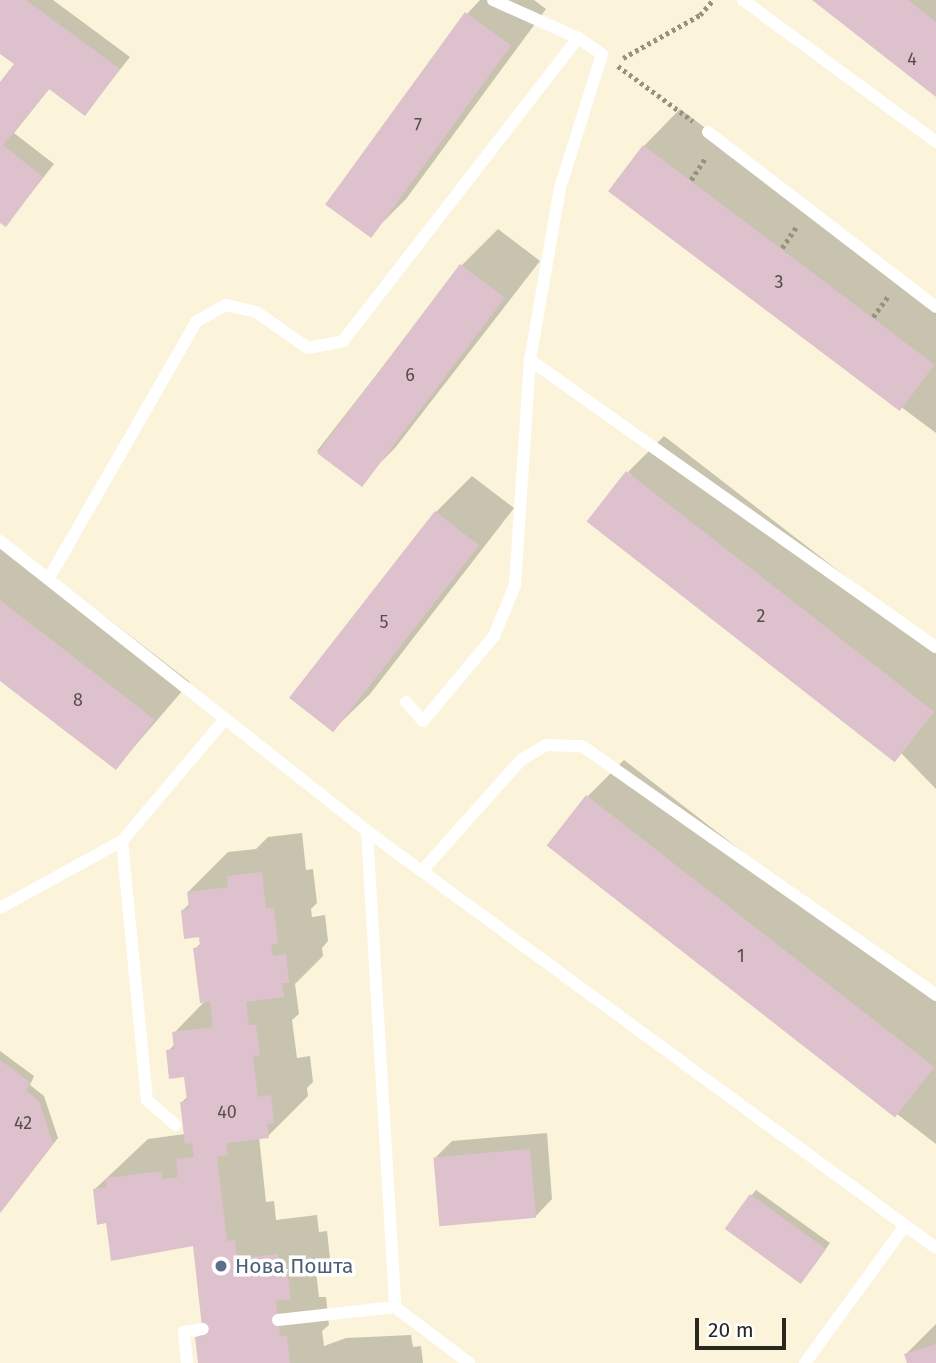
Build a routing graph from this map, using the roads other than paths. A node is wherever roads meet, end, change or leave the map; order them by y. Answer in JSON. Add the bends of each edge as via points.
{"nodes":[{"id":1,"x":493,"y":0,"type":"edge"},
{"id":2,"x":743,"y":0,"type":"edge"},
{"id":3,"x":578,"y":38,"type":"junction"},
{"id":4,"x":708,"y":132,"type":"road end"},
{"id":5,"x":936,"y":142,"type":"edge"},
{"id":6,"x":936,"y":307,"type":"edge"},
{"id":7,"x":530,"y":360,"type":"junction"},
{"id":8,"x":0,"y":541,"type":"edge"},
{"id":9,"x":49,"y":578,"type":"junction"},
{"id":10,"x":936,"y":647,"type":"edge"},
{"id":11,"x":406,"y":702,"type":"dead end"},
{"id":12,"x":225,"y":719,"type":"junction"},
{"id":13,"x":367,"y":831,"type":"junction"},
{"id":14,"x":122,"y":841,"type":"junction"},
{"id":15,"x":422,"y":872,"type":"junction"},
{"id":16,"x":0,"y":908,"type":"edge"},
{"id":17,"x":936,"y":995,"type":"edge"},
{"id":18,"x":176,"y":1125,"type":"dead end"},
{"id":19,"x":905,"y":1226,"type":"junction"},
{"id":20,"x":936,"y":1248,"type":"edge"},
{"id":21,"x":396,"y":1307,"type":"junction"},
{"id":22,"x":278,"y":1320,"type":"dead end"},
{"id":23,"x":202,"y":1329,"type":"dead end"},
{"id":24,"x":187,"y":1363,"type":"edge"},
{"id":25,"x":469,"y":1363,"type":"edge"},
{"id":26,"x":805,"y":1363,"type":"edge"}],
"edges":[{"from":1,"to":3,"type":"lane"},
{"from":2,"to":5,"type":"lane"},
{"from":3,"to":7,"type":"lane","via":[[602,54],[560,188]]},
{"from":3,"to":9,"type":"lane","via":[[343,341],[308,348],[256,312],[226,305],[196,322]]},
{"from":4,"to":6,"type":"lane"},
{"from":7,"to":10,"type":"lane"},
{"from":7,"to":11,"type":"lane","via":[[515,585],[494,636],[423,721]]},
{"from":8,"to":9,"type":"lane"},
{"from":9,"to":12,"type":"lane"},
{"from":12,"to":13,"type":"lane"},
{"from":12,"to":14,"type":"lane"},
{"from":13,"to":15,"type":"lane"},
{"from":13,"to":21,"type":"lane"},
{"from":14,"to":16,"type":"lane"},
{"from":14,"to":18,"type":"lane","via":[[147,1100]]},
{"from":15,"to":17,"type":"lane","via":[[522,760],[546,745],[582,746]]},
{"from":15,"to":19,"type":"lane"},
{"from":19,"to":20,"type":"lane"},
{"from":19,"to":26,"type":"lane"},
{"from":21,"to":22,"type":"lane"},
{"from":21,"to":25,"type":"lane"},
{"from":23,"to":24,"type":"lane","via":[[184,1332]]}]}
